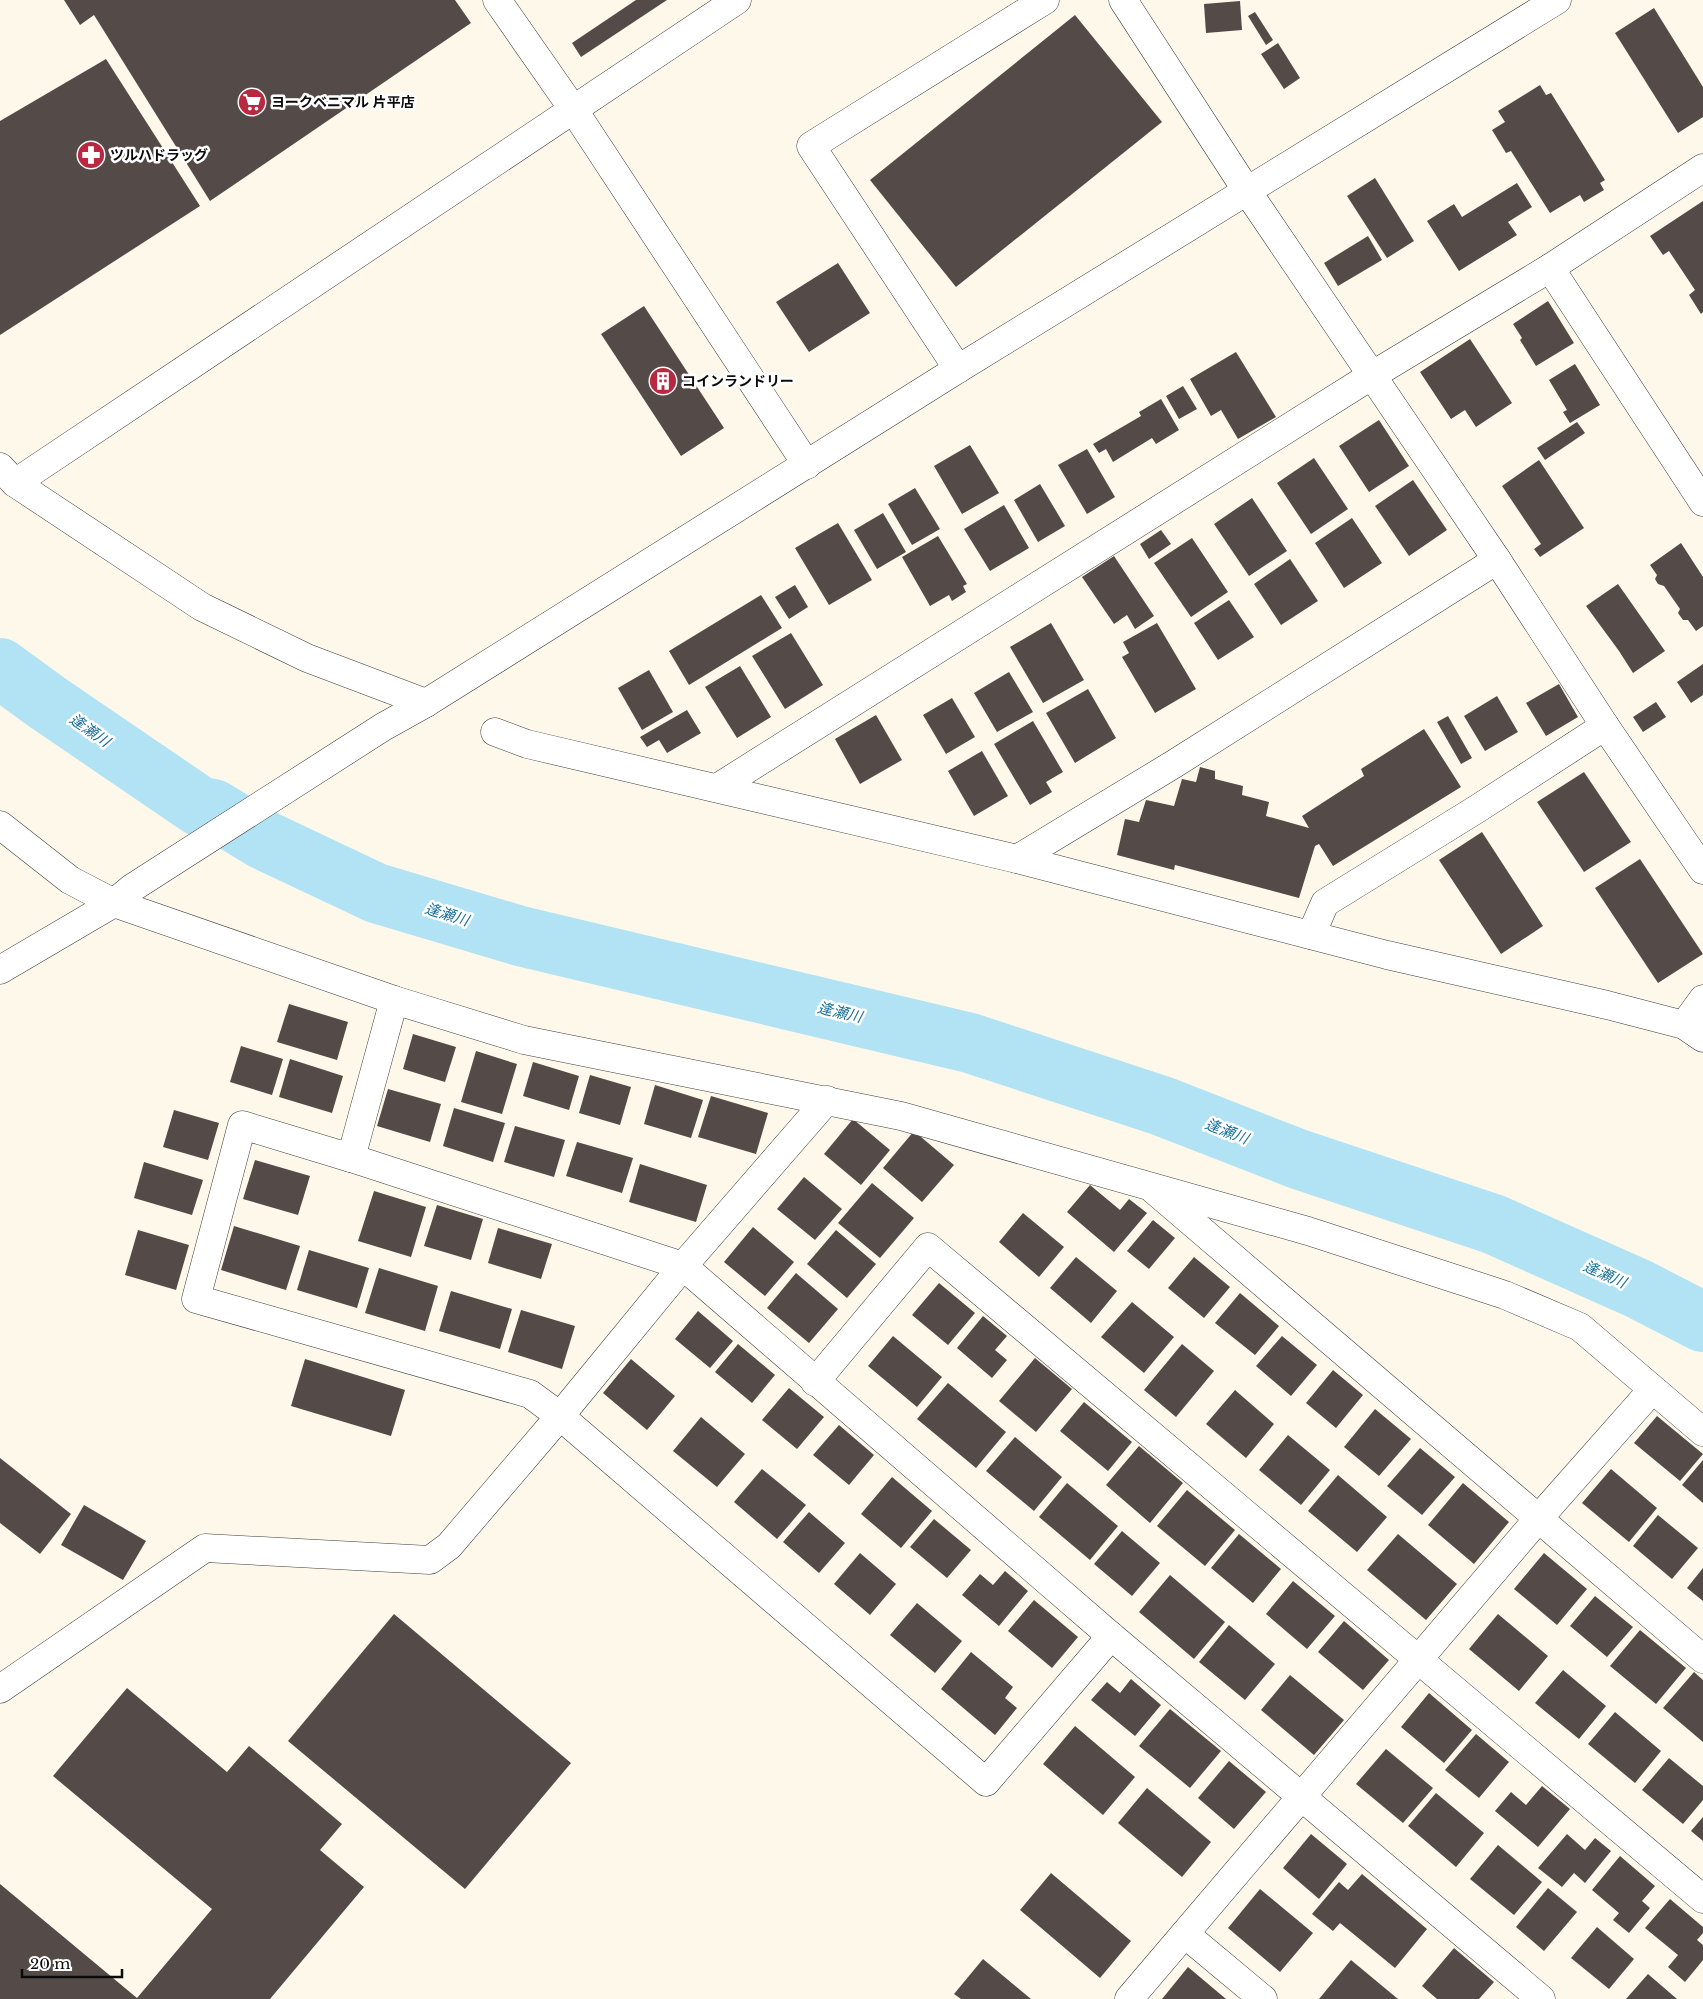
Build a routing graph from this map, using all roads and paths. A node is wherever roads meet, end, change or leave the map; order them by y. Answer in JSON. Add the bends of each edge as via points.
{"nodes":[{"id":1,"x":497,"y":0,"type":"edge"},
{"id":2,"x":737,"y":0,"type":"edge"},
{"id":3,"x":1045,"y":0,"type":"edge"},
{"id":4,"x":1123,"y":0,"type":"edge"},
{"id":5,"x":1557,"y":0,"type":"edge"},
{"id":6,"x":572,"y":109,"type":"junction"},
{"id":7,"x":1703,"y":168,"type":"edge"},
{"id":8,"x":1247,"y":191,"type":"junction"},
{"id":9,"x":1550,"y":268,"type":"junction"},
{"id":10,"x":958,"y":369,"type":"junction"},
{"id":11,"x":1371,"y":376,"type":"junction"},
{"id":12,"x":807,"y":465,"type":"junction"},
{"id":13,"x":7,"y":475,"type":"edge"},
{"id":14,"x":1703,"y":502,"type":"edge"},
{"id":15,"x":1497,"y":560,"type":"junction"},
{"id":16,"x":426,"y":703,"type":"junction"},
{"id":17,"x":1605,"y":726,"type":"junction"},
{"id":18,"x":495,"y":732,"type":"dead end"},
{"id":19,"x":716,"y":788,"type":"junction"},
{"id":20,"x":0,"y":825,"type":"edge"},
{"id":21,"x":1018,"y":859,"type":"junction"},
{"id":22,"x":1703,"y":870,"type":"edge"},
{"id":23,"x":123,"y":895,"type":"junction"},
{"id":24,"x":1311,"y":935,"type":"junction"},
{"id":25,"x":0,"y":970,"type":"edge"},
{"id":26,"x":1703,"y":999,"type":"edge"},
{"id":27,"x":394,"y":1000,"type":"junction"},
{"id":28,"x":1693,"y":1032,"type":"edge"},
{"id":29,"x":827,"y":1100,"type":"junction"},
{"id":30,"x":351,"y":1158,"type":"junction"},
{"id":31,"x":1147,"y":1184,"type":"junction"},
{"id":32,"x":683,"y":1266,"type":"junction"},
{"id":33,"x":815,"y":1382,"type":"junction"},
{"id":34,"x":1652,"y":1390,"type":"junction"},
{"id":35,"x":560,"y":1416,"type":"junction"},
{"id":36,"x":1703,"y":1432,"type":"edge"},
{"id":37,"x":1538,"y":1519,"type":"junction"},
{"id":38,"x":1111,"y":1636,"type":"junction"},
{"id":39,"x":1703,"y":1658,"type":"edge"},
{"id":40,"x":1420,"y":1659,"type":"junction"},
{"id":41,"x":0,"y":1689,"type":"edge"},
{"id":42,"x":1302,"y":1797,"type":"junction"},
{"id":43,"x":1703,"y":1898,"type":"edge"},
{"id":44,"x":1185,"y":1934,"type":"junction"},
{"id":45,"x":1129,"y":1999,"type":"edge"},
{"id":46,"x":1263,"y":1999,"type":"edge"},
{"id":47,"x":1541,"y":1999,"type":"edge"}],
"edges":[{"from":1,"to":6,"type":"street"},
{"from":2,"to":6,"type":"street"},
{"from":3,"to":10,"type":"street","via":[[811,146]]},
{"from":4,"to":8,"type":"street"},
{"from":5,"to":8,"type":"street"},
{"from":6,"to":12,"type":"street"},
{"from":6,"to":13,"type":"street"},
{"from":7,"to":9,"type":"street"},
{"from":8,"to":10,"type":"street"},
{"from":8,"to":11,"type":"street"},
{"from":9,"to":11,"type":"street"},
{"from":9,"to":14,"type":"street"},
{"from":10,"to":12,"type":"street"},
{"from":11,"to":15,"type":"street"},
{"from":11,"to":19,"type":"street"},
{"from":12,"to":16,"type":"street"},
{"from":13,"to":16,"type":"street","via":[[202,607],[307,658]]},
{"from":15,"to":17,"type":"street"},
{"from":15,"to":21,"type":"street"},
{"from":16,"to":23,"type":"street","via":[[383,727]]},
{"from":17,"to":22,"type":"street"},
{"from":17,"to":24,"type":"street","via":[[1325,903]]},
{"from":18,"to":19,"type":"street","via":[[527,744]]},
{"from":19,"to":21,"type":"street"},
{"from":20,"to":23,"type":"street","via":[[70,880]]},
{"from":21,"to":24,"type":"street"},
{"from":23,"to":25,"type":"street"},
{"from":23,"to":27,"type":"street"},
{"from":24,"to":28,"type":"street","via":[[1607,1005]]},
{"from":26,"to":28,"type":"street"},
{"from":27,"to":29,"type":"street","via":[[524,1040]]},
{"from":27,"to":30,"type":"street"},
{"from":29,"to":31,"type":"street","via":[[900,1116]]},
{"from":29,"to":32,"type":"street"},
{"from":30,"to":32,"type":"street"},
{"from":30,"to":35,"type":"street","via":[[242,1124],[196,1298],[530,1394]]},
{"from":31,"to":34,"type":"street","via":[[1308,1230],[1505,1295],[1580,1327]]},
{"from":31,"to":37,"type":"street"},
{"from":32,"to":33,"type":"street"},
{"from":32,"to":35,"type":"street"},
{"from":33,"to":38,"type":"street"},
{"from":33,"to":40,"type":"street","via":[[928,1247]]},
{"from":34,"to":36,"type":"street"},
{"from":34,"to":37,"type":"street"},
{"from":35,"to":38,"type":"street","via":[[986,1782]]},
{"from":35,"to":41,"type":"street","via":[[449,1546],[430,1560],[204,1548]]},
{"from":37,"to":39,"type":"street"},
{"from":37,"to":40,"type":"street"},
{"from":38,"to":42,"type":"street"},
{"from":40,"to":42,"type":"street"},
{"from":40,"to":43,"type":"street"},
{"from":42,"to":44,"type":"street"},
{"from":42,"to":47,"type":"street"},
{"from":44,"to":45,"type":"street"},
{"from":44,"to":46,"type":"street"}]}
